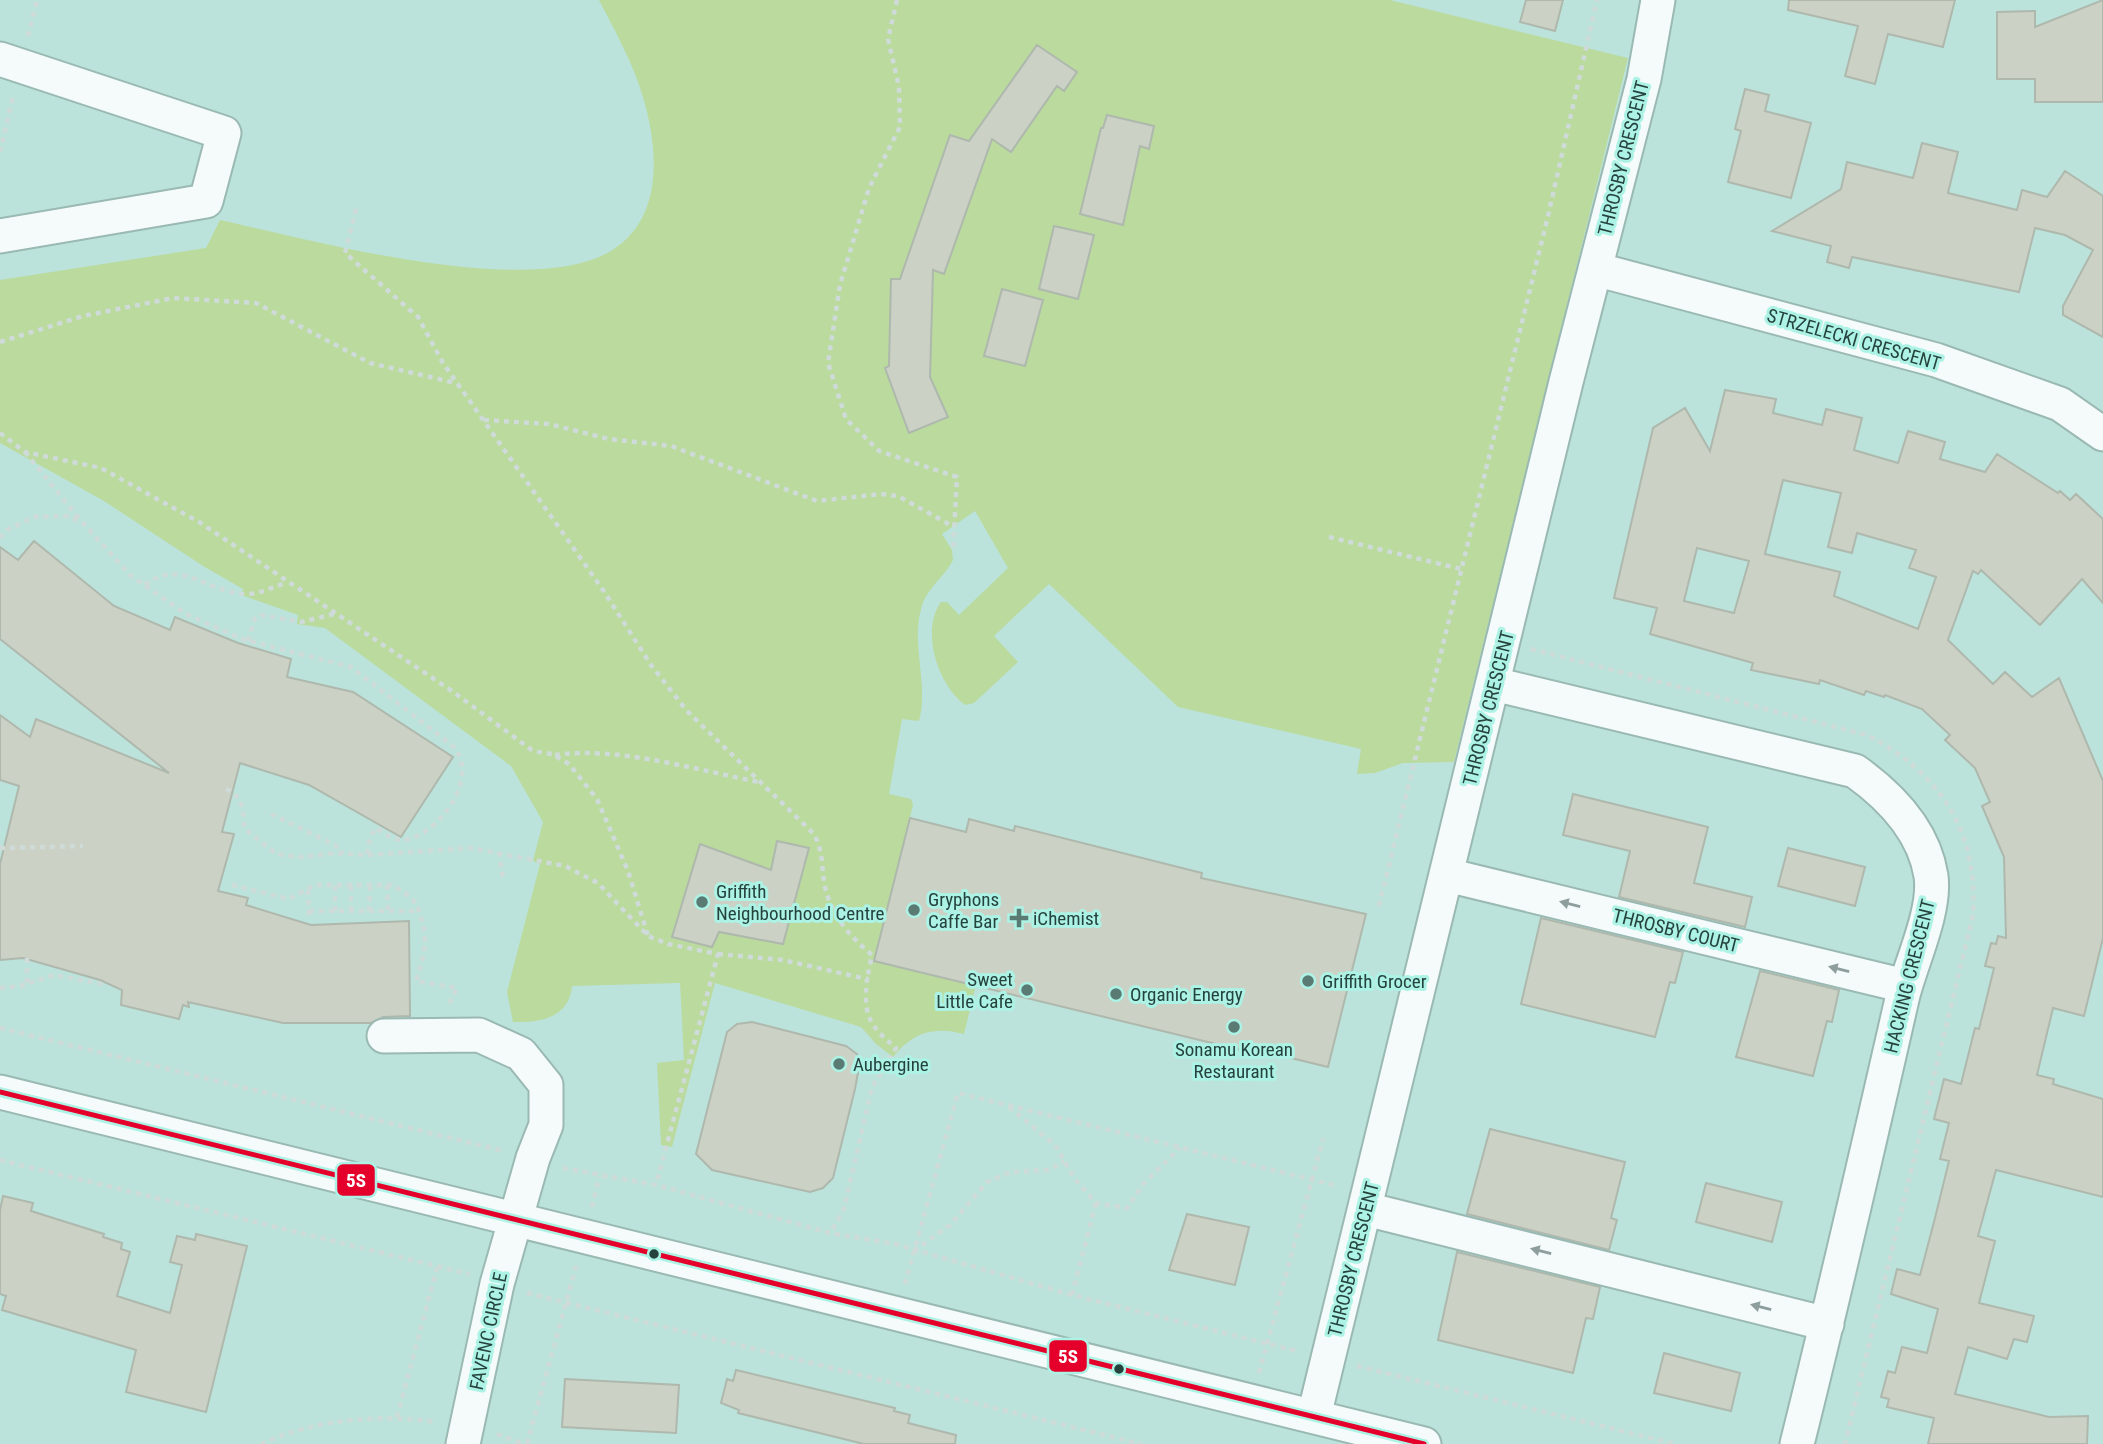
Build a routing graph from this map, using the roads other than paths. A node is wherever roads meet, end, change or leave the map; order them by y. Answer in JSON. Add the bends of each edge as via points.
{"nodes":[{"id":1,"x":1658,"y":0,"type":"edge"},
{"id":2,"x":0,"y":60,"type":"edge"},
{"id":3,"x":0,"y":236,"type":"edge"},
{"id":4,"x":1595,"y":269,"type":"junction"},
{"id":5,"x":2103,"y":433,"type":"edge"},
{"id":6,"x":1494,"y":684,"type":"junction"},
{"id":7,"x":1447,"y":875,"type":"junction"},
{"id":8,"x":1905,"y":986,"type":"junction"},
{"id":9,"x":384,"y":1036,"type":"dead end"},
{"id":10,"x":0,"y":1092,"type":"edge"},
{"id":11,"x":1367,"y":1202,"type":"junction"},
{"id":12,"x":516,"y":1218,"type":"junction"},
{"id":13,"x":1827,"y":1324,"type":"junction"},
{"id":14,"x":1314,"y":1416,"type":"junction"},
{"id":15,"x":466,"y":1435,"type":"edge"},
{"id":16,"x":1424,"y":1444,"type":"edge"},
{"id":17,"x":1797,"y":1444,"type":"edge"}],
"edges":[{"from":1,"to":4,"type":"street","name":"THROSBY CRESCENT","via":[[1644,79]]},
{"from":2,"to":3,"type":"street","via":[[224,133],[206,201]]},
{"from":4,"to":5,"type":"street","name":"STRZELECKI CRESCENT","via":[[1936,360],[2060,404]]},
{"from":4,"to":6,"type":"street","name":"THROSBY CRESCENT"},
{"from":6,"to":7,"type":"street","name":"THROSBY CRESCENT"},
{"from":6,"to":8,"type":"street","name":"HACKING CRESCENT","via":[[1841,766],[1862,776],[1905,818],[1929,869],[1929,905]]},
{"from":8,"to":7,"type":"street","name":"THROSBY COURT","one_way":true},
{"from":7,"to":11,"type":"street","name":"THROSBY CRESCENT"},
{"from":8,"to":13,"type":"street","name":"HACKING CRESCENT"},
{"from":9,"to":12,"type":"street","name":"FAVENC CIRCLE","via":[[480,1035],[521,1054],[545,1085],[546,1125]]},
{"from":10,"to":12,"type":"street"},
{"from":13,"to":11,"type":"street","one_way":true},
{"from":11,"to":14,"type":"street","name":"THROSBY CRESCENT"},
{"from":12,"to":14,"type":"street"},
{"from":12,"to":15,"type":"street","name":"FAVENC CIRCLE"},
{"from":13,"to":17,"type":"street","name":"HACKING CRESCENT"},
{"from":14,"to":16,"type":"street"}]}
